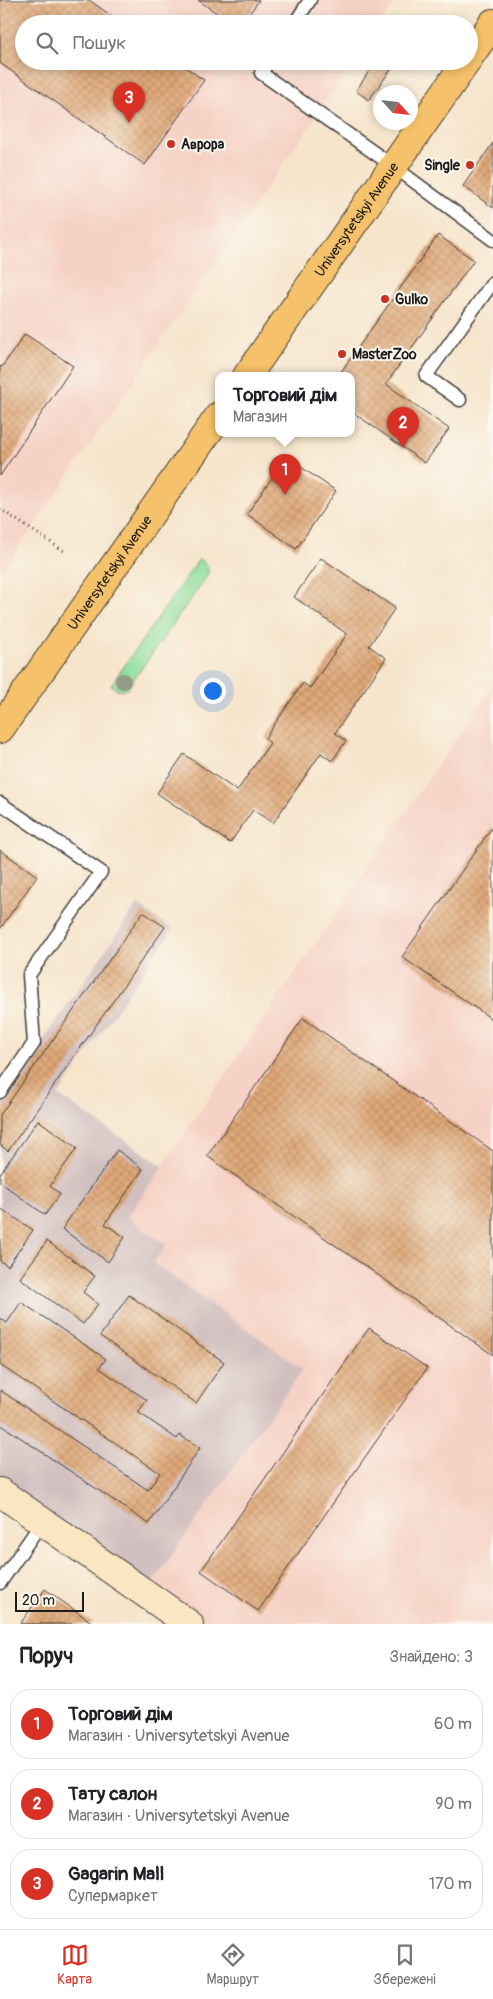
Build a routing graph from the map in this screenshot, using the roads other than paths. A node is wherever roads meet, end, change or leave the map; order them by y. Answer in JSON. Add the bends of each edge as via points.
{"nodes":[{"id":1,"x":310,"y":0,"type":"edge"},
{"id":2,"x":300,"y":15,"type":"edge"},
{"id":3,"x":493,"y":24,"type":"edge"},
{"id":4,"x":478,"y":45,"type":"edge"},
{"id":5,"x":262,"y":70,"type":"edge"},
{"id":6,"x":461,"y":70,"type":"edge"},
{"id":7,"x":393,"y":166,"type":"junction"},
{"id":8,"x":493,"y":240,"type":"edge"},
{"id":9,"x":493,"y":282,"type":"edge"},
{"id":10,"x":249,"y":372,"type":"edge"},
{"id":11,"x":460,"y":400,"type":"dead end"},
{"id":12,"x":215,"y":422,"type":"edge"},
{"id":13,"x":0,"y":729,"type":"edge"},
{"id":14,"x":0,"y":803,"type":"edge"},
{"id":15,"x":0,"y":1092,"type":"edge"},
{"id":16,"x":0,"y":1492,"type":"edge"},
{"id":17,"x":42,"y":1522,"type":"junction"},
{"id":18,"x":0,"y":1583,"type":"edge"},
{"id":19,"x":189,"y":1624,"type":"edge"}],
"edges":[{"from":1,"to":2,"type":"lane"},
{"from":3,"to":4,"type":"main road"},
{"from":5,"to":7,"type":"lane","via":[[260,73]]},
{"from":6,"to":7,"type":"main road","name":"Universytetskyi Avenue"},
{"from":7,"to":8,"type":"lane"},
{"from":7,"to":10,"type":"main road","name":"Universytetskyi Avenue"},
{"from":9,"to":11,"type":"lane","via":[[426,376]]},
{"from":12,"to":13,"type":"main road","name":"Universytetskyi Avenue"},
{"from":14,"to":15,"type":"lane","via":[[101,872],[30,975],[34,1043]]},
{"from":16,"to":17,"type":"street"},
{"from":17,"to":18,"type":"lane"},
{"from":17,"to":19,"type":"street"}]}
